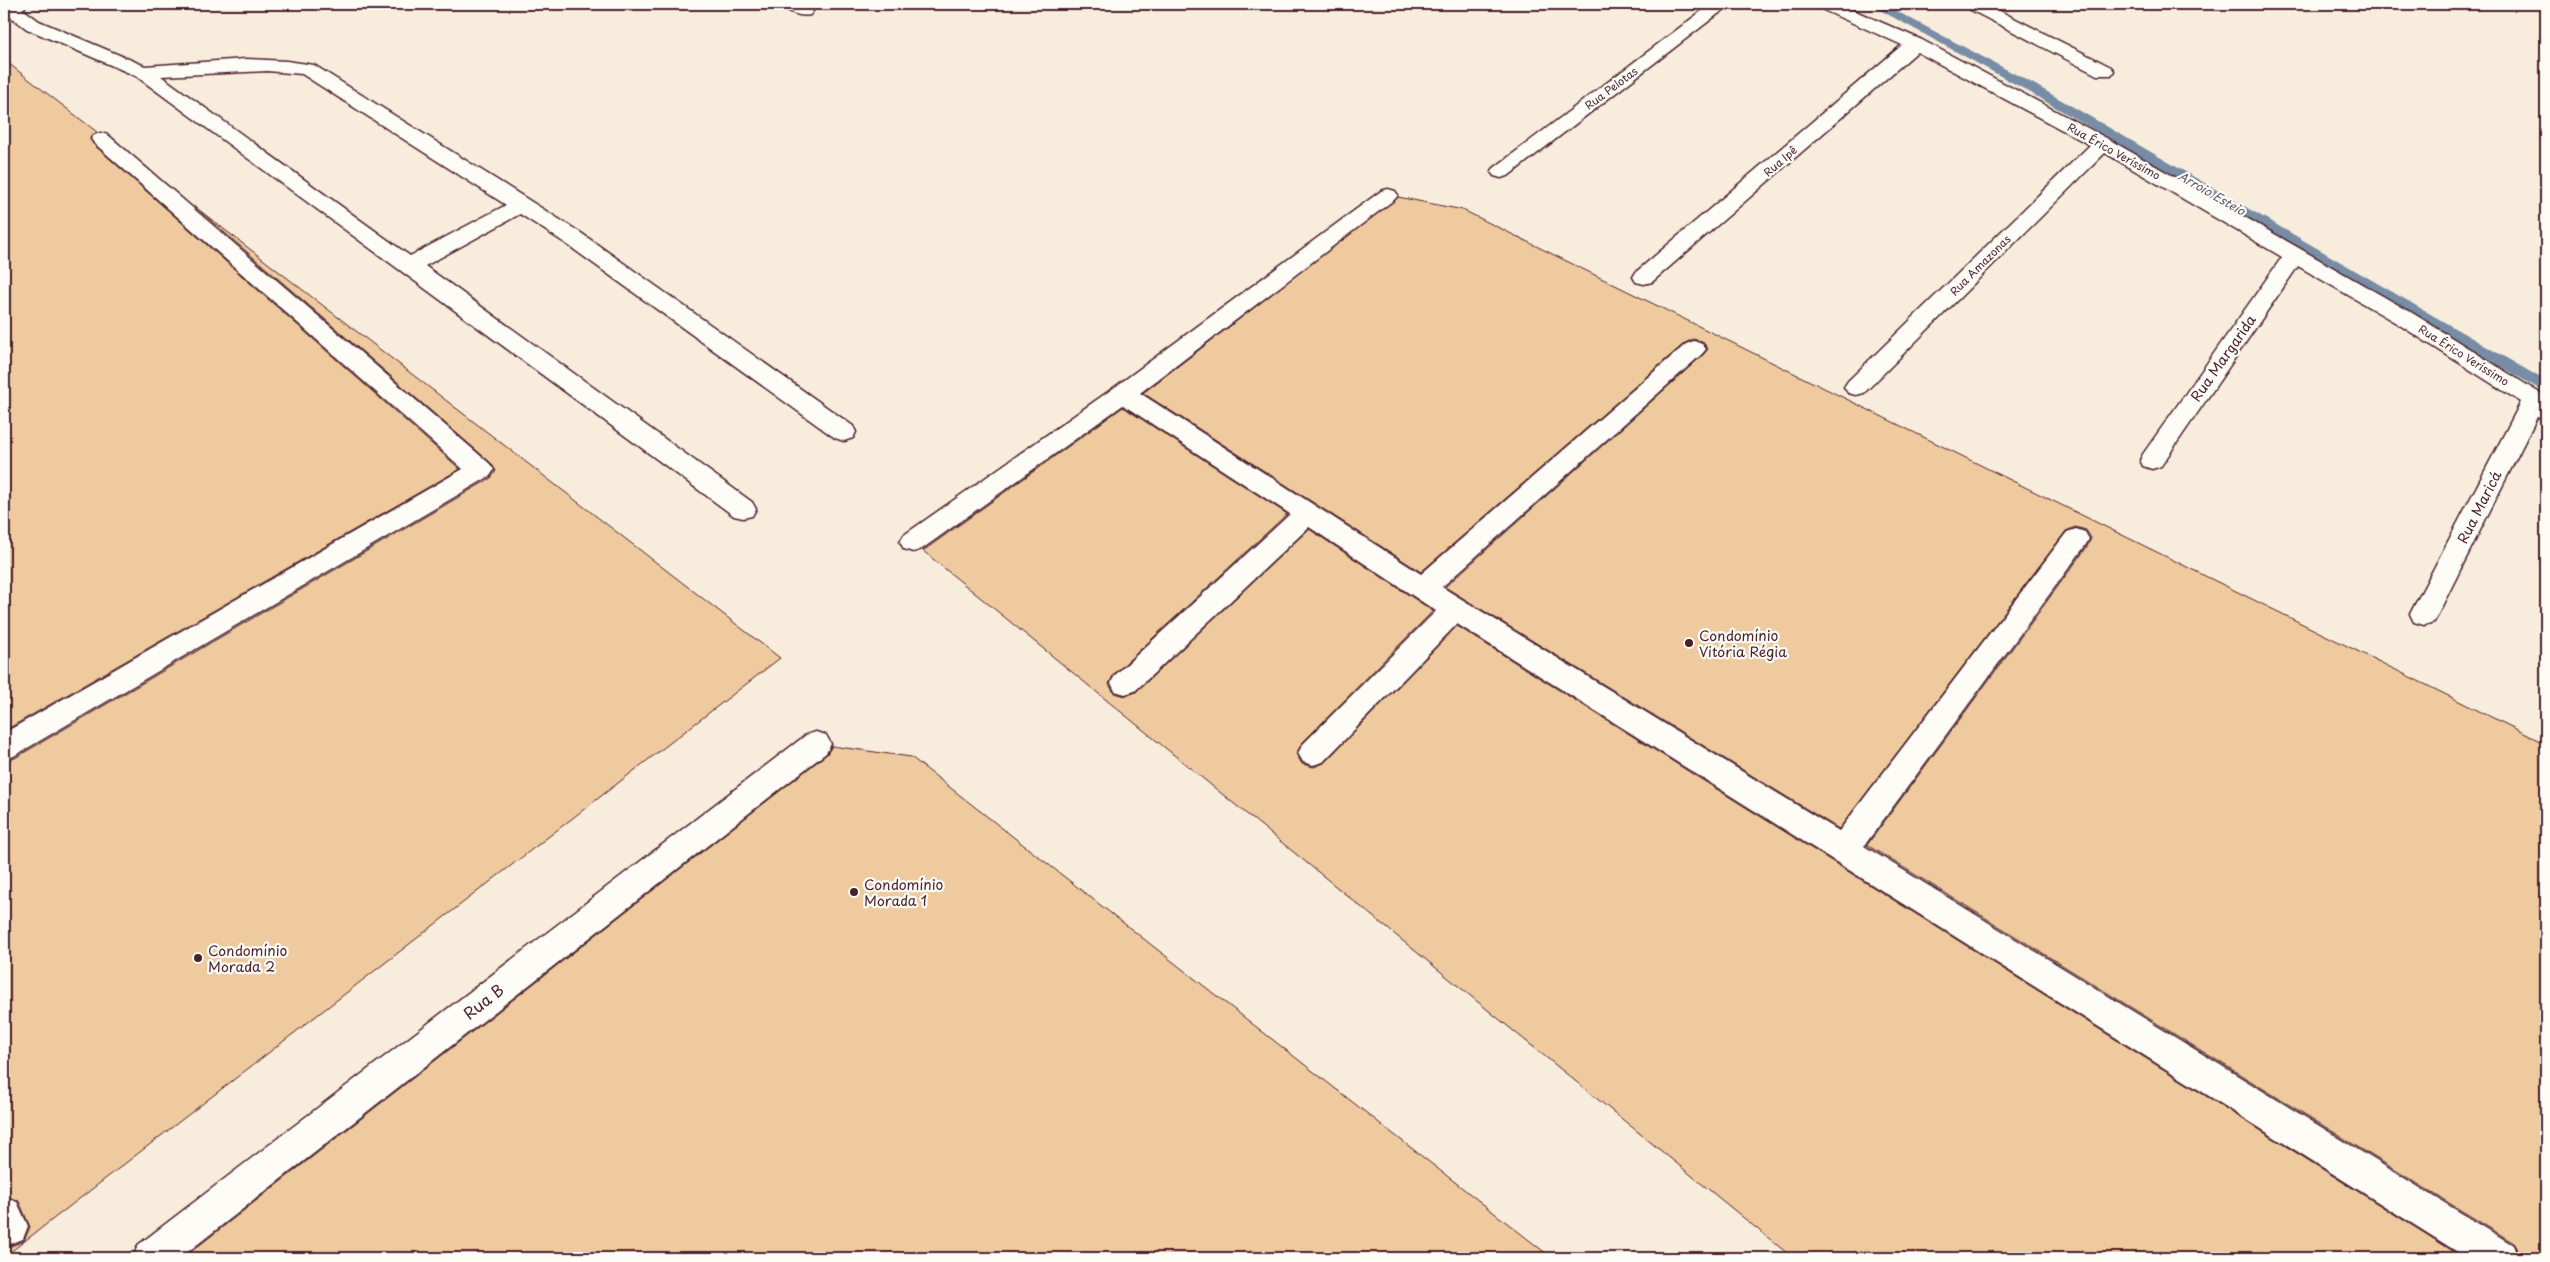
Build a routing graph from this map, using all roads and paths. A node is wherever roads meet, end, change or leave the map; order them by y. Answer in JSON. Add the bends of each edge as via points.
{"nodes":[{"id":1,"x":1722,"y":4,"type":"edge"},
{"id":2,"x":1825,"y":4,"type":"edge"},
{"id":3,"x":1973,"y":4,"type":"edge"},
{"id":4,"x":10,"y":7,"type":"edge"},
{"id":5,"x":1915,"y":44,"type":"junction"},
{"id":6,"x":2104,"y":71,"type":"dead end"},
{"id":7,"x":144,"y":72,"type":"junction"},
{"id":8,"x":101,"y":139,"type":"dead end"},
{"id":9,"x":2103,"y":144,"type":"junction"},
{"id":10,"x":1501,"y":172,"type":"dead end"},
{"id":11,"x":1388,"y":195,"type":"dead end"},
{"id":12,"x":521,"y":205,"type":"junction"},
{"id":13,"x":2295,"y":255,"type":"junction"},
{"id":14,"x":408,"y":266,"type":"junction"},
{"id":15,"x":1644,"y":277,"type":"dead end"},
{"id":16,"x":1694,"y":349,"type":"dead end"},
{"id":17,"x":1856,"y":387,"type":"dead end"},
{"id":18,"x":1124,"y":393,"type":"junction"},
{"id":19,"x":2540,"y":405,"type":"edge"},
{"id":20,"x":844,"y":432,"type":"dead end"},
{"id":21,"x":2152,"y":460,"type":"dead end"},
{"id":22,"x":743,"y":509,"type":"dead end"},
{"id":23,"x":1308,"y":513,"type":"junction"},
{"id":24,"x":2076,"y":539,"type":"dead end"},
{"id":25,"x":913,"y":542,"type":"dead end"},
{"id":26,"x":1424,"y":588,"type":"junction"},
{"id":27,"x":1455,"y":609,"type":"junction"},
{"id":28,"x":2424,"y":614,"type":"dead end"},
{"id":29,"x":1125,"y":683,"type":"dead end"},
{"id":30,"x":816,"y":744,"type":"dead end"},
{"id":31,"x":4,"y":747,"type":"edge"},
{"id":32,"x":1313,"y":753,"type":"dead end"},
{"id":33,"x":1843,"y":850,"type":"junction"},
{"id":34,"x":151,"y":1258,"type":"edge"},
{"id":35,"x":2500,"y":1258,"type":"edge"}],
"edges":[{"from":1,"to":10,"type":"street","name":"Rua Pelotas"},
{"from":2,"to":5,"type":"street","name":"Rua Érico Veríssimo"},
{"from":3,"to":6,"type":"street"},
{"from":4,"to":7,"type":"street","via":[[32,25]]},
{"from":5,"to":9,"type":"street","name":"Rua Érico Veríssimo"},
{"from":5,"to":15,"type":"street","name":"Rua Ipê"},
{"from":7,"to":12,"type":"street","via":[[284,65],[307,69]]},
{"from":7,"to":14,"type":"street"},
{"from":8,"to":31,"type":"street","via":[[481,470]]},
{"from":9,"to":13,"type":"street","name":"Rua Érico Veríssimo"},
{"from":9,"to":17,"type":"street","name":"Rua Amazonas"},
{"from":11,"to":18,"type":"street"},
{"from":12,"to":14,"type":"street"},
{"from":12,"to":20,"type":"street"},
{"from":13,"to":19,"type":"street","name":"Rua Érico Veríssimo","via":[[2406,318]]},
{"from":13,"to":21,"type":"street","name":"Rua Margarida"},
{"from":14,"to":22,"type":"street"},
{"from":16,"to":26,"type":"street"},
{"from":18,"to":23,"type":"street"},
{"from":18,"to":25,"type":"street"},
{"from":19,"to":28,"type":"street","name":"Rua Maricá"},
{"from":23,"to":26,"type":"street"},
{"from":23,"to":29,"type":"street"},
{"from":24,"to":33,"type":"street"},
{"from":26,"to":27,"type":"street"},
{"from":27,"to":32,"type":"street"},
{"from":27,"to":33,"type":"street"},
{"from":30,"to":34,"type":"street","name":"Rua B"},
{"from":33,"to":35,"type":"street"}]}
